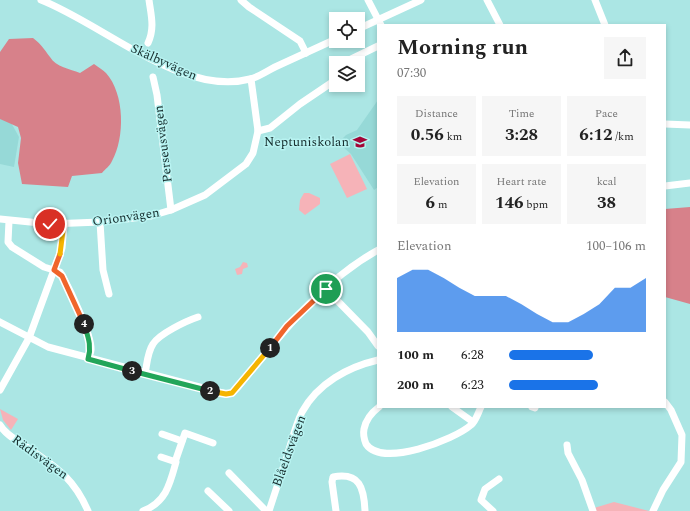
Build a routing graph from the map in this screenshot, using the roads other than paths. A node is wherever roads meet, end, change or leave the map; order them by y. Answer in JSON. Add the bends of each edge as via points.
{"nodes":[{"id":1,"x":41,"y":0,"type":"edge"},
{"id":2,"x":149,"y":0,"type":"edge"},
{"id":3,"x":240,"y":0,"type":"edge"},
{"id":4,"x":368,"y":0,"type":"edge"},
{"id":5,"x":421,"y":0,"type":"edge"},
{"id":6,"x":487,"y":0,"type":"edge"},
{"id":7,"x":595,"y":0,"type":"edge"},
{"id":8,"x":379,"y":22,"type":"edge"},
{"id":9,"x":499,"y":24,"type":"edge"},
{"id":10,"x":605,"y":24,"type":"edge"},
{"id":11,"x":365,"y":27,"type":"edge"},
{"id":12,"x":329,"y":42,"type":"edge"},
{"id":13,"x":148,"y":43,"type":"dead end"},
{"id":14,"x":377,"y":47,"type":"edge"},
{"id":15,"x":306,"y":53,"type":"junction"},
{"id":16,"x":360,"y":56,"type":"edge"},
{"id":17,"x":154,"y":77,"type":"dead end"},
{"id":18,"x":251,"y":79,"type":"junction"},
{"id":19,"x":329,"y":84,"type":"edge"},
{"id":20,"x":666,"y":124,"type":"edge"},
{"id":21,"x":690,"y":125,"type":"edge"},
{"id":22,"x":258,"y":131,"type":"junction"},
{"id":23,"x":690,"y":183,"type":"edge"},
{"id":24,"x":666,"y":186,"type":"edge"},
{"id":25,"x":171,"y":210,"type":"junction"},
{"id":26,"x":0,"y":219,"type":"edge"},
{"id":27,"x":9,"y":221,"type":"junction"},
{"id":28,"x":100,"y":222,"type":"junction"},
{"id":29,"x":64,"y":223,"type":"junction"},
{"id":30,"x":377,"y":251,"type":"edge"},
{"id":31,"x":54,"y":270,"type":"junction"},
{"id":32,"x":326,"y":289,"type":"junction"},
{"id":33,"x":109,"y":294,"type":"dead end"},
{"id":34,"x":198,"y":318,"type":"dead end"},
{"id":35,"x":0,"y":322,"type":"edge"},
{"id":36,"x":29,"y":338,"type":"junction"},
{"id":37,"x":377,"y":345,"type":"edge"},
{"id":38,"x":88,"y":359,"type":"junction"},
{"id":39,"x":377,"y":360,"type":"edge"},
{"id":40,"x":145,"y":374,"type":"junction"},
{"id":41,"x":0,"y":390,"type":"edge"},
{"id":42,"x":666,"y":403,"type":"edge"},
{"id":43,"x":378,"y":408,"type":"edge"},
{"id":44,"x":453,"y":408,"type":"edge"},
{"id":45,"x":480,"y":408,"type":"edge"},
{"id":46,"x":473,"y":422,"type":"junction"},
{"id":47,"x":0,"y":425,"type":"edge"},
{"id":48,"x":162,"y":434,"type":"dead end"},
{"id":49,"x":182,"y":441,"type":"junction"},
{"id":50,"x":213,"y":443,"type":"dead end"},
{"id":51,"x":567,"y":445,"type":"dead end"},
{"id":52,"x":161,"y":457,"type":"dead end"},
{"id":53,"x":175,"y":462,"type":"junction"},
{"id":54,"x":229,"y":473,"type":"dead end"},
{"id":55,"x":499,"y":479,"type":"dead end"},
{"id":56,"x":208,"y":491,"type":"dead end"},
{"id":57,"x":88,"y":511,"type":"edge"},
{"id":58,"x":143,"y":511,"type":"edge"},
{"id":59,"x":229,"y":511,"type":"edge"},
{"id":60,"x":267,"y":511,"type":"edge"},
{"id":61,"x":336,"y":511,"type":"edge"},
{"id":62,"x":365,"y":511,"type":"edge"},
{"id":63,"x":493,"y":511,"type":"edge"},
{"id":64,"x":593,"y":511,"type":"edge"},
{"id":65,"x":653,"y":511,"type":"edge"}],
"edges":[{"from":1,"to":18,"type":"street","name":"Skälbyvägen","via":[[188,75],[221,82]]},
{"from":2,"to":13,"type":"street","via":[[153,24]]},
{"from":3,"to":15,"type":"street","via":[[300,41]]},
{"from":4,"to":8,"type":"street"},
{"from":5,"to":8,"type":"street"},
{"from":6,"to":9,"type":"street"},
{"from":7,"to":10,"type":"street"},
{"from":8,"to":11,"type":"street"},
{"from":12,"to":15,"type":"street","name":"Skälbyvägen"},
{"from":14,"to":16,"type":"street"},
{"from":15,"to":18,"type":"street","name":"Skälbyvägen"},
{"from":17,"to":25,"type":"street","name":"Perseusvägen"},
{"from":18,"to":22,"type":"street","name":"Orionvägen"},
{"from":19,"to":22,"type":"street","via":[[270,128]]},
{"from":20,"to":21,"type":"street"},
{"from":22,"to":25,"type":"street","name":"Orionvägen","via":[[253,153],[246,164],[205,194]]},
{"from":23,"to":24,"type":"street"},
{"from":25,"to":28,"type":"street","name":"Orionvägen","via":[[151,216]]},
{"from":26,"to":27,"type":"street","name":"Orionvägen"},
{"from":27,"to":29,"type":"street","name":"Orionvägen"},
{"from":27,"to":31,"type":"street","via":[[8,242],[12,247],[44,267]]},
{"from":28,"to":29,"type":"street","name":"Orionvägen"},
{"from":28,"to":33,"type":"street"},
{"from":29,"to":31,"type":"street","via":[[62,248]]},
{"from":30,"to":32,"type":"street","via":[[352,266]]},
{"from":31,"to":36,"type":"street"},
{"from":31,"to":38,"type":"street","via":[[62,276],[80,316],[90,343]]},
{"from":32,"to":37,"type":"street"},
{"from":32,"to":40,"type":"street","via":[[287,326],[232,393],[216,393]]},
{"from":34,"to":40,"type":"street","via":[[158,338],[149,353]]},
{"from":35,"to":36,"type":"street"},
{"from":36,"to":38,"type":"street","via":[[48,347]]},
{"from":36,"to":41,"type":"street"},
{"from":38,"to":40,"type":"street"},
{"from":39,"to":60,"type":"street","name":"Blåeldsvägen","via":[[357,365],[338,375],[316,394],[303,411]]},
{"from":42,"to":65,"type":"street","via":[[682,435],[681,462]]},
{"from":43,"to":46,"type":"street","via":[[367,420],[363,433],[368,446],[380,452],[396,454],[414,451],[465,430]]},
{"from":44,"to":46,"type":"street"},
{"from":45,"to":46,"type":"street"},
{"from":47,"to":57,"type":"street","name":"Rädisvägen","via":[[71,480]]},
{"from":48,"to":49,"type":"street"},
{"from":49,"to":50,"type":"street","via":[[185,433]]},
{"from":49,"to":53,"type":"street"},
{"from":51,"to":64,"type":"street","via":[[568,453],[582,480]]},
{"from":52,"to":53,"type":"street"},
{"from":53,"to":58,"type":"street","via":[[171,480],[160,502]]},
{"from":54,"to":60,"type":"street","name":"Blåeldsvägen"},
{"from":55,"to":63,"type":"street","via":[[485,489],[481,500]]},
{"from":56,"to":59,"type":"street"},
{"from":61,"to":62,"type":"street","via":[[333,477],[343,476],[353,478],[360,484]]}]}
